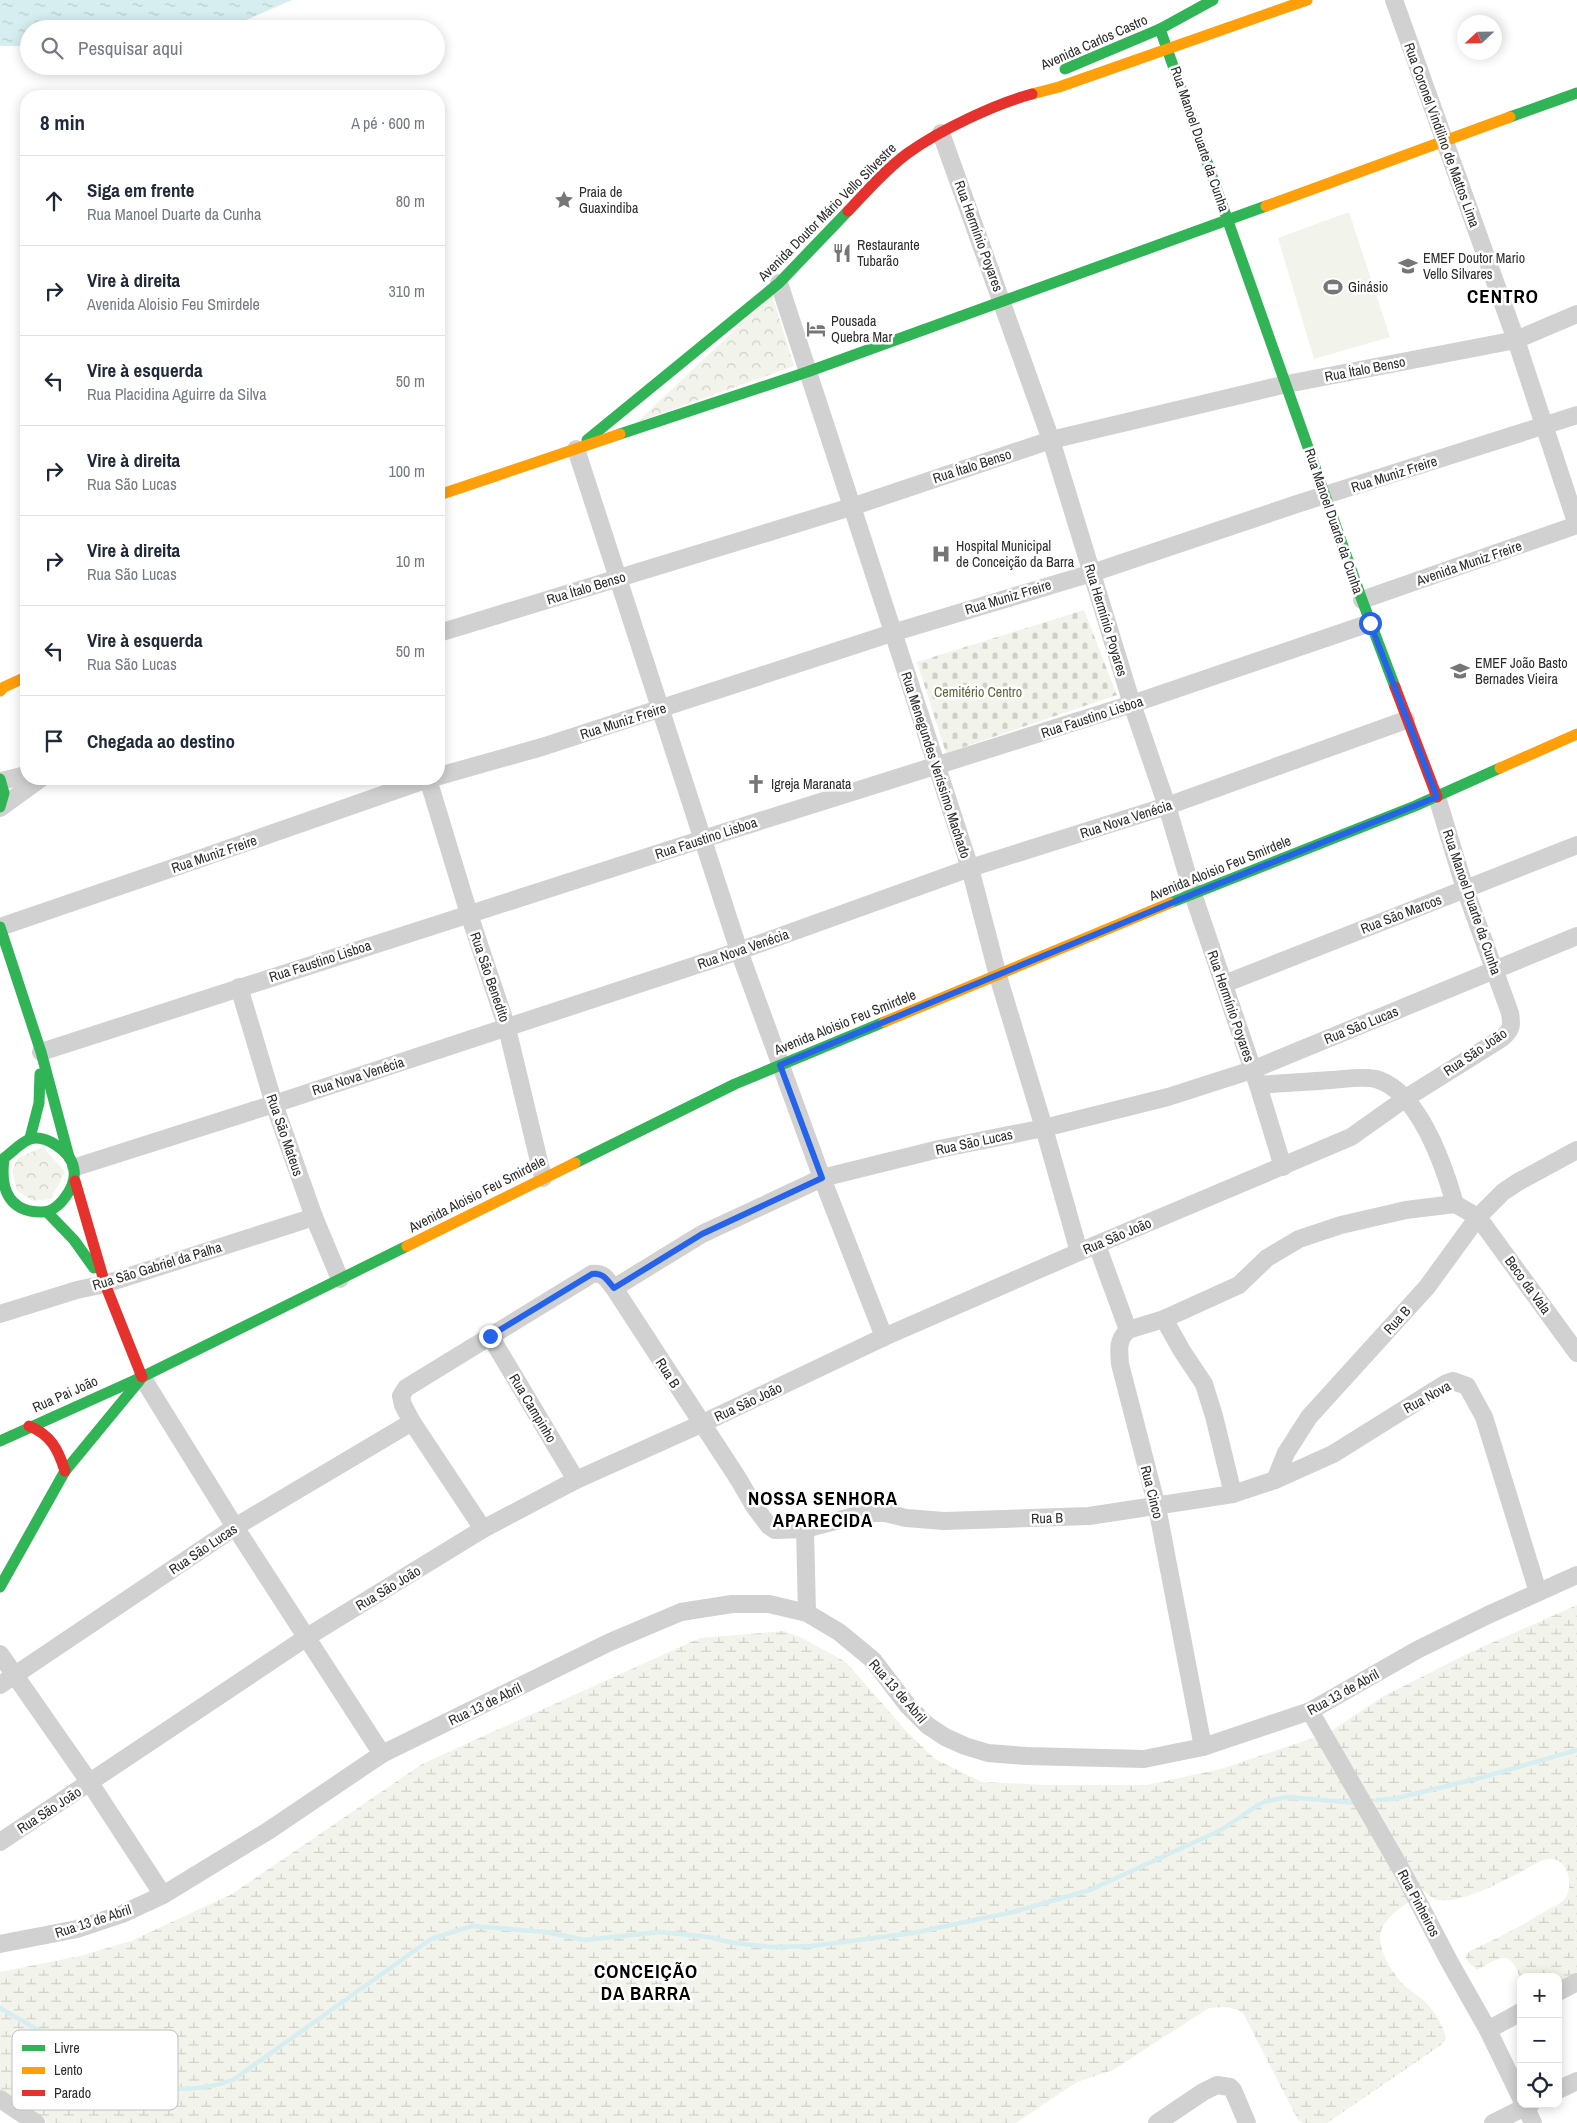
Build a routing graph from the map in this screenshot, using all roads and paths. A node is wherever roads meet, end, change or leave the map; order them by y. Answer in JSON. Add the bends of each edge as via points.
{"nodes":[{"id":1,"x":1213,"y":0,"type":"edge"},
{"id":2,"x":1307,"y":0,"type":"edge"},
{"id":3,"x":1394,"y":0,"type":"edge"},
{"id":4,"x":1160,"y":29,"type":"junction"},
{"id":5,"x":1168,"y":48,"type":"junction"},
{"id":6,"x":1577,"y":93,"type":"edge"},
{"id":7,"x":1014,"y":99,"type":"junction"},
{"id":8,"x":941,"y":133,"type":"junction"},
{"id":9,"x":1445,"y":142,"type":"junction"},
{"id":10,"x":1227,"y":218,"type":"junction"},
{"id":11,"x":779,"y":283,"type":"junction"},
{"id":12,"x":1002,"y":301,"type":"junction"},
{"id":13,"x":1577,"y":314,"type":"edge"},
{"id":14,"x":1516,"y":340,"type":"junction"},
{"id":15,"x":807,"y":372,"type":"junction"},
{"id":16,"x":1287,"y":384,"type":"junction"},
{"id":17,"x":1577,"y":415,"type":"edge"},
{"id":18,"x":1545,"y":426,"type":"junction"},
{"id":19,"x":1051,"y":440,"type":"junction"},
{"id":20,"x":576,"y":449,"type":"junction"},
{"id":21,"x":445,"y":494,"type":"edge"},
{"id":22,"x":1325,"y":496,"type":"junction"},
{"id":23,"x":851,"y":507,"type":"junction"},
{"id":24,"x":1577,"y":525,"type":"edge"},
{"id":25,"x":1092,"y":573,"type":"junction"},
{"id":26,"x":619,"y":578,"type":"junction"},
{"id":27,"x":1362,"y":600,"type":"junction"},
{"id":28,"x":1370,"y":623,"type":"junction"},
{"id":29,"x":445,"y":631,"type":"edge"},
{"id":30,"x":892,"y":633,"type":"junction"},
{"id":31,"x":20,"y":680,"type":"edge"},
{"id":32,"x":0,"y":691,"type":"edge"},
{"id":33,"x":1132,"y":704,"type":"junction"},
{"id":34,"x":659,"y":709,"type":"junction"},
{"id":35,"x":1406,"y":720,"type":"junction"},
{"id":36,"x":1577,"y":734,"type":"edge"},
{"id":37,"x":935,"y":766,"type":"junction"},
{"id":38,"x":445,"y":774,"type":"edge"},
{"id":39,"x":20,"y":776,"type":"edge"},
{"id":40,"x":1,"y":780,"type":"edge"},
{"id":41,"x":32,"y":785,"type":"edge"},
{"id":42,"x":411,"y":785,"type":"edge"},
{"id":43,"x":430,"y":785,"type":"edge"},
{"id":44,"x":1437,"y":797,"type":"junction"},
{"id":45,"x":1167,"y":806,"type":"junction"},
{"id":46,"x":0,"y":808,"type":"edge"},
{"id":47,"x":703,"y":839,"type":"junction"},
{"id":48,"x":1577,"y":844,"type":"edge"},
{"id":49,"x":970,"y":868,"type":"junction"},
{"id":50,"x":1465,"y":889,"type":"junction"},
{"id":51,"x":1193,"y":894,"type":"junction"},
{"id":52,"x":469,"y":914,"type":"junction"},
{"id":53,"x":0,"y":927,"type":"edge"},
{"id":54,"x":1577,"y":936,"type":"edge"},
{"id":55,"x":739,"y":951,"type":"junction"},
{"id":56,"x":1494,"y":970,"type":"junction"},
{"id":57,"x":998,"y":976,"type":"junction"},
{"id":58,"x":1224,"y":984,"type":"junction"},
{"id":59,"x":239,"y":987,"type":"junction"},
{"id":60,"x":1510,"y":1013,"type":"joint"},
{"id":61,"x":508,"y":1028,"type":"junction"},
{"id":62,"x":41,"y":1052,"type":"junction"},
{"id":63,"x":780,"y":1065,"type":"junction"},
{"id":64,"x":1255,"y":1077,"type":"junction"},
{"id":65,"x":1406,"y":1098,"type":"junction"},
{"id":66,"x":274,"y":1104,"type":"junction"},
{"id":67,"x":1044,"y":1128,"type":"junction"},
{"id":68,"x":30,"y":1138,"type":"junction"},
{"id":69,"x":1577,"y":1150,"type":"edge"},
{"id":70,"x":2,"y":1160,"type":"edge"},
{"id":71,"x":1283,"y":1167,"type":"junction"},
{"id":72,"x":73,"y":1168,"type":"junction"},
{"id":73,"x":543,"y":1178,"type":"junction"},
{"id":74,"x":822,"y":1178,"type":"junction"},
{"id":75,"x":1456,"y":1204,"type":"junction"},
{"id":76,"x":22,"y":1209,"type":"junction"},
{"id":77,"x":7,"y":1210,"type":"dead end"},
{"id":78,"x":47,"y":1212,"type":"junction"},
{"id":79,"x":314,"y":1217,"type":"junction"},
{"id":80,"x":1478,"y":1217,"type":"junction"},
{"id":81,"x":1097,"y":1244,"type":"junction"},
{"id":82,"x":1079,"y":1252,"type":"junction"},
{"id":83,"x":340,"y":1279,"type":"junction"},
{"id":84,"x":105,"y":1284,"type":"junction"},
{"id":85,"x":614,"y":1288,"type":"junction"},
{"id":86,"x":0,"y":1314,"type":"edge"},
{"id":87,"x":1164,"y":1318,"type":"junction"},
{"id":88,"x":1128,"y":1330,"type":"junction"},
{"id":89,"x":490,"y":1336,"type":"junction"},
{"id":90,"x":884,"y":1337,"type":"junction"},
{"id":91,"x":1577,"y":1353,"type":"edge"},
{"id":92,"x":142,"y":1377,"type":"junction"},
{"id":93,"x":412,"y":1422,"type":"junction"},
{"id":94,"x":701,"y":1424,"type":"junction"},
{"id":95,"x":29,"y":1426,"type":"junction"},
{"id":96,"x":0,"y":1441,"type":"edge"},
{"id":97,"x":65,"y":1471,"type":"junction"},
{"id":98,"x":576,"y":1480,"type":"junction"},
{"id":99,"x":1275,"y":1480,"type":"junction"},
{"id":100,"x":1233,"y":1494,"type":"junction"},
{"id":101,"x":1157,"y":1507,"type":"junction"},
{"id":102,"x":235,"y":1527,"type":"junction"},
{"id":103,"x":483,"y":1529,"type":"junction"},
{"id":104,"x":805,"y":1529,"type":"junction"},
{"id":105,"x":1577,"y":1576,"type":"edge"},
{"id":106,"x":0,"y":1587,"type":"edge"},
{"id":107,"x":1538,"y":1592,"type":"junction"},
{"id":108,"x":807,"y":1613,"type":"junction"},
{"id":109,"x":307,"y":1637,"type":"junction"},
{"id":110,"x":0,"y":1654,"type":"edge"},
{"id":111,"x":15,"y":1676,"type":"junction"},
{"id":112,"x":0,"y":1685,"type":"edge"},
{"id":113,"x":1310,"y":1711,"type":"junction"},
{"id":114,"x":1203,"y":1747,"type":"junction"},
{"id":115,"x":382,"y":1754,"type":"junction"},
{"id":116,"x":90,"y":1783,"type":"junction"},
{"id":117,"x":0,"y":1842,"type":"edge"},
{"id":118,"x":163,"y":1895,"type":"junction"},
{"id":119,"x":0,"y":1944,"type":"edge"},
{"id":120,"x":1577,"y":1982,"type":"edge"},
{"id":121,"x":1562,"y":1990,"type":"edge"},
{"id":122,"x":1517,"y":2014,"type":"edge"},
{"id":123,"x":1488,"y":2030,"type":"junction"},
{"id":124,"x":1577,"y":2081,"type":"edge"},
{"id":125,"x":1517,"y":2087,"type":"edge"},
{"id":126,"x":1562,"y":2088,"type":"edge"},
{"id":127,"x":0,"y":2099,"type":"edge"},
{"id":128,"x":12,"y":2107,"type":"edge"},
{"id":129,"x":1525,"y":2108,"type":"edge"},
{"id":130,"x":16,"y":2110,"type":"edge"},
{"id":131,"x":36,"y":2123,"type":"edge"},
{"id":132,"x":1157,"y":2123,"type":"edge"},
{"id":133,"x":1247,"y":2123,"type":"edge"},
{"id":134,"x":1493,"y":2123,"type":"edge"}],
"edges":[{"from":1,"to":4,"type":"street","name":"Avenida Carlos Castro"},
{"from":2,"to":5,"type":"street","name":"Avenida Doutor Mário Vello Silvestre"},
{"from":3,"to":9,"type":"street","name":"Rua Coronel Vindilino de Mattos Lima"},
{"from":4,"to":5,"type":"street","name":"Rua Manoel Duarte da Cunha"},
{"from":4,"to":7,"type":"street","name":"Avenida Carlos Castro","via":[[1058,72]]},
{"from":5,"to":7,"type":"street","name":"Avenida Doutor Mário Vello Silvestre"},
{"from":5,"to":10,"type":"street","name":"Rua Manoel Duarte da Cunha"},
{"from":6,"to":9,"type":"street"},
{"from":7,"to":8,"type":"street","name":"Avenida Doutor Mário Vello Silvestre"},
{"from":8,"to":11,"type":"street","name":"Avenida Doutor Mário Vello Silvestre","via":[[908,153],[883,174]]},
{"from":8,"to":12,"type":"street","name":"Rua Hermínio Poyares"},
{"from":9,"to":10,"type":"street"},
{"from":9,"to":14,"type":"street","name":"Rua Coronel Vindilino de Mattos Lima"},
{"from":10,"to":12,"type":"street"},
{"from":10,"to":16,"type":"street","name":"Rua Manoel Duarte da Cunha"},
{"from":11,"to":15,"type":"street","name":"Rua Menegundes Veríssimo Machado"},
{"from":11,"to":20,"type":"street","name":"Avenida Doutor Mário Vello Silvestre"},
{"from":12,"to":15,"type":"street"},
{"from":12,"to":19,"type":"street","name":"Rua Hermínio Poyares"},
{"from":13,"to":14,"type":"street","name":"Rua Ítalo Benso"},
{"from":14,"to":16,"type":"street","name":"Rua Ítalo Benso"},
{"from":14,"to":18,"type":"street","name":"Rua Coronel Vindilino de Mattos Lima"},
{"from":15,"to":20,"type":"street"},
{"from":15,"to":23,"type":"street","name":"Rua Menegundes Veríssimo Machado"},
{"from":16,"to":19,"type":"street","name":"Rua Ítalo Benso"},
{"from":16,"to":22,"type":"street","name":"Rua Manoel Duarte da Cunha"},
{"from":17,"to":18,"type":"street","name":"Rua Muniz Freire"},
{"from":18,"to":22,"type":"street","name":"Rua Muniz Freire"},
{"from":18,"to":24,"type":"street","name":"Rua Coronel Vindilino de Mattos Lima"},
{"from":19,"to":23,"type":"street","name":"Rua Ítalo Benso"},
{"from":19,"to":25,"type":"street","name":"Rua Hermínio Poyares"},
{"from":20,"to":21,"type":"street"},
{"from":20,"to":26,"type":"street"},
{"from":22,"to":25,"type":"street","name":"Rua Muniz Freire"},
{"from":22,"to":27,"type":"street","name":"Rua Manoel Duarte da Cunha"},
{"from":23,"to":26,"type":"street","name":"Rua Ítalo Benso"},
{"from":23,"to":30,"type":"street","name":"Rua Menegundes Veríssimo Machado"},
{"from":24,"to":27,"type":"street","name":"Avenida Muniz Freire"},
{"from":25,"to":30,"type":"street","name":"Rua Muniz Freire"},
{"from":25,"to":33,"type":"street","name":"Rua Hermínio Poyares"},
{"from":26,"to":29,"type":"street","name":"Rua Ítalo Benso"},
{"from":26,"to":34,"type":"street"},
{"from":27,"to":28,"type":"street","name":"Rua Manoel Duarte da Cunha"},
{"from":28,"to":33,"type":"street","name":"Rua Faustino Lisboa"},
{"from":28,"to":35,"type":"street","name":"Rua Manoel Duarte da Cunha"},
{"from":30,"to":34,"type":"street","name":"Rua Muniz Freire"},
{"from":30,"to":37,"type":"street","name":"Rua Menegundes Veríssimo Machado"},
{"from":31,"to":32,"type":"street"},
{"from":33,"to":37,"type":"street","name":"Rua Faustino Lisboa"},
{"from":33,"to":45,"type":"street","name":"Rua Hermínio Poyares"},
{"from":34,"to":38,"type":"street","name":"Rua Muniz Freire"},
{"from":34,"to":47,"type":"street"},
{"from":35,"to":44,"type":"street","name":"Rua Manoel Duarte da Cunha"},
{"from":35,"to":45,"type":"street","name":"Rua Nova Venécia"},
{"from":36,"to":44,"type":"street","name":"Avenida Aloisio Feu Smirdele"},
{"from":37,"to":47,"type":"street","name":"Rua Faustino Lisboa"},
{"from":37,"to":49,"type":"street","name":"Rua Menegundes Veríssimo Machado"},
{"from":39,"to":40,"type":"street"},
{"from":40,"to":46,"type":"street","via":[[5,796]]},
{"from":41,"to":46,"type":"street"},
{"from":42,"to":53,"type":"street","name":"Rua Muniz Freire"},
{"from":43,"to":52,"type":"street","name":"Rua São Benedito"},
{"from":44,"to":50,"type":"street","name":"Rua Manoel Duarte da Cunha"},
{"from":44,"to":51,"type":"street","name":"Avenida Aloisio Feu Smirdele"},
{"from":45,"to":49,"type":"street","name":"Rua Nova Venécia"},
{"from":45,"to":51,"type":"street","name":"Rua Hermínio Poyares"},
{"from":47,"to":52,"type":"street","name":"Rua Faustino Lisboa"},
{"from":47,"to":55,"type":"street"},
{"from":48,"to":50,"type":"street","name":"Rua São Marcos"},
{"from":49,"to":55,"type":"street","name":"Rua Nova Venécia"},
{"from":49,"to":57,"type":"street","name":"Rua Menegundes Veríssimo Machado"},
{"from":50,"to":56,"type":"street","name":"Rua Manoel Duarte da Cunha"},
{"from":50,"to":58,"type":"street","name":"Rua São Marcos"},
{"from":51,"to":57,"type":"street","name":"Avenida Aloisio Feu Smirdele"},
{"from":51,"to":58,"type":"street","name":"Rua Hermínio Poyares"},
{"from":52,"to":59,"type":"street","name":"Rua Faustino Lisboa"},
{"from":52,"to":61,"type":"street","name":"Rua São Benedito"},
{"from":53,"to":62,"type":"street"},
{"from":54,"to":56,"type":"street","name":"Rua São Lucas"},
{"from":55,"to":61,"type":"street","name":"Rua Nova Venécia"},
{"from":55,"to":63,"type":"street"},
{"from":56,"to":60,"type":"street","name":"Rua Manoel Duarte da Cunha"},
{"from":56,"to":64,"type":"street","name":"Rua São Lucas"},
{"from":57,"to":63,"type":"street","name":"Avenida Aloisio Feu Smirdele"},
{"from":57,"to":67,"type":"street","name":"Rua Menegundes Veríssimo Machado"},
{"from":58,"to":64,"type":"street","name":"Rua Hermínio Poyares"},
{"from":59,"to":62,"type":"street","name":"Rua Faustino Lisboa"},
{"from":59,"to":66,"type":"street","name":"Rua São Mateus"},
{"from":60,"to":65,"type":"street","name":"Rua São João","via":[[1510,1032]]},
{"from":61,"to":66,"type":"street","name":"Rua Nova Venécia"},
{"from":61,"to":73,"type":"street","name":"Rua São Benedito"},
{"from":62,"to":68,"type":"street","via":[[40,1103]]},
{"from":62,"to":72,"type":"street"},
{"from":63,"to":73,"type":"street","name":"Avenida Aloisio Feu Smirdele","via":[[734,1084]]},
{"from":63,"to":74,"type":"street"},
{"from":64,"to":65,"type":"street","via":[[1376,1079]]},
{"from":64,"to":67,"type":"street","name":"Rua São Lucas"},
{"from":64,"to":71,"type":"street","name":"Rua Hermínio Poyares"},
{"from":65,"to":71,"type":"street","name":"Rua São João","via":[[1351,1137]]},
{"from":65,"to":75,"type":"street","via":[[1434,1143]]},
{"from":66,"to":72,"type":"street","name":"Rua Nova Venécia"},
{"from":66,"to":79,"type":"street","name":"Rua São Mateus"},
{"from":67,"to":74,"type":"street","name":"Rua São Lucas","via":[[939,1148]]},
{"from":67,"to":82,"type":"street","name":"Rua Menegundes Veríssimo Machado"},
{"from":68,"to":70,"type":"street","via":[[18,1144]]},
{"from":68,"to":72,"type":"street","via":[[52,1142]]},
{"from":69,"to":80,"type":"street","name":"Rua B","via":[[1503,1192]]},
{"from":70,"to":76,"type":"street","via":[[3,1187]]},
{"from":71,"to":81,"type":"street","name":"Rua São João"},
{"from":72,"to":78,"type":"street","via":[[63,1200]]},
{"from":72,"to":84,"type":"street"},
{"from":73,"to":83,"type":"street","name":"Avenida Aloisio Feu Smirdele"},
{"from":74,"to":85,"type":"street","name":"Rua São Lucas","via":[[702,1234]]},
{"from":74,"to":90,"type":"street"},
{"from":75,"to":80,"type":"street"},
{"from":75,"to":87,"type":"street","via":[[1406,1210],[1341,1225],[1299,1239],[1267,1258],[1240,1285]]},
{"from":76,"to":77,"type":"street"},
{"from":76,"to":78,"type":"street"},
{"from":78,"to":84,"type":"street","via":[[74,1240]]},
{"from":79,"to":83,"type":"street","name":"Rua São Mateus"},
{"from":79,"to":84,"type":"street","name":"Rua São Gabriel da Palha"},
{"from":80,"to":91,"type":"street","name":"Beco da Vala"},
{"from":80,"to":99,"type":"street","name":"Rua B","via":[[1427,1287],[1309,1418],[1286,1453]]},
{"from":81,"to":82,"type":"street","name":"Rua São João"},
{"from":81,"to":88,"type":"street"},
{"from":82,"to":90,"type":"street","name":"Rua São João"},
{"from":83,"to":92,"type":"street","name":"Avenida Aloisio Feu Smirdele"},
{"from":84,"to":86,"type":"street","name":"Rua São Gabriel da Palha"},
{"from":84,"to":92,"type":"street"},
{"from":85,"to":89,"type":"street","via":[[603,1275],[592,1274]]},
{"from":85,"to":94,"type":"street","name":"Rua B"},
{"from":87,"to":88,"type":"street"},
{"from":87,"to":100,"type":"street","via":[[1204,1384]]},
{"from":88,"to":101,"type":"street","name":"Rua Cinco","via":[[1118,1347],[1120,1364]]},
{"from":89,"to":93,"type":"street","via":[[406,1388],[400,1396]]},
{"from":89,"to":98,"type":"street","name":"Rua Campinho"},
{"from":90,"to":94,"type":"street","name":"Rua São João"},
{"from":92,"to":95,"type":"street","name":"Rua Pai João"},
{"from":92,"to":97,"type":"street"},
{"from":92,"to":102,"type":"street"},
{"from":93,"to":102,"type":"street","name":"Rua São Lucas"},
{"from":93,"to":103,"type":"street"},
{"from":94,"to":98,"type":"street","name":"Rua São João"},
{"from":94,"to":104,"type":"street","name":"Rua B","via":[[768,1526],[775,1530]]},
{"from":95,"to":96,"type":"street","name":"Rua Pai João"},
{"from":95,"to":97,"type":"street","via":[[44,1431],[53,1440]]},
{"from":97,"to":106,"type":"street"},
{"from":98,"to":103,"type":"street","name":"Rua São João"},
{"from":99,"to":100,"type":"street","name":"Rua B"},
{"from":99,"to":107,"type":"street","name":"Rua Nova","via":[[1333,1454],[1445,1384],[1460,1382],[1467,1386],[1484,1417]]},
{"from":100,"to":101,"type":"street","name":"Rua B"},
{"from":101,"to":104,"type":"street","name":"Rua B","via":[[1089,1516],[944,1521],[866,1513]]},
{"from":101,"to":114,"type":"street","name":"Rua Cinco"},
{"from":102,"to":109,"type":"street"},
{"from":102,"to":111,"type":"street","name":"Rua São Lucas"},
{"from":103,"to":109,"type":"street","name":"Rua São João"},
{"from":104,"to":108,"type":"street"},
{"from":105,"to":107,"type":"street","name":"Rua 13 de Abril"},
{"from":107,"to":113,"type":"street","name":"Rua 13 de Abril","via":[[1417,1650]]},
{"from":108,"to":114,"type":"street","name":"Rua 13 de Abril","via":[[839,1632],[873,1660],[927,1725],[965,1746],[988,1753],[1026,1756],[1144,1759]]},
{"from":108,"to":115,"type":"street","name":"Rua 13 de Abril","via":[[769,1604],[732,1604],[681,1612],[610,1642]]},
{"from":109,"to":115,"type":"street"},
{"from":109,"to":116,"type":"street","name":"Rua São João"},
{"from":110,"to":111,"type":"street"},
{"from":111,"to":112,"type":"street","name":"Rua São Lucas"},
{"from":111,"to":116,"type":"street"},
{"from":113,"to":114,"type":"street","name":"Rua 13 de Abril"},
{"from":113,"to":123,"type":"street","name":"Rua Pinheiros"},
{"from":115,"to":118,"type":"street","name":"Rua 13 de Abril","via":[[268,1831]]},
{"from":116,"to":117,"type":"street","name":"Rua São João"},
{"from":116,"to":118,"type":"street"},
{"from":118,"to":119,"type":"street","name":"Rua 13 de Abril","via":[[122,1914],[77,1929]]},
{"from":120,"to":121,"type":"street"},
{"from":122,"to":123,"type":"street"},
{"from":123,"to":125,"type":"street","name":"Rua Pinheiros"},
{"from":124,"to":126,"type":"street"},
{"from":127,"to":128,"type":"street"},
{"from":129,"to":134,"type":"street"},
{"from":130,"to":131,"type":"street"},
{"from":132,"to":133,"type":"street","via":[[1217,2085],[1230,2087]]}]}
